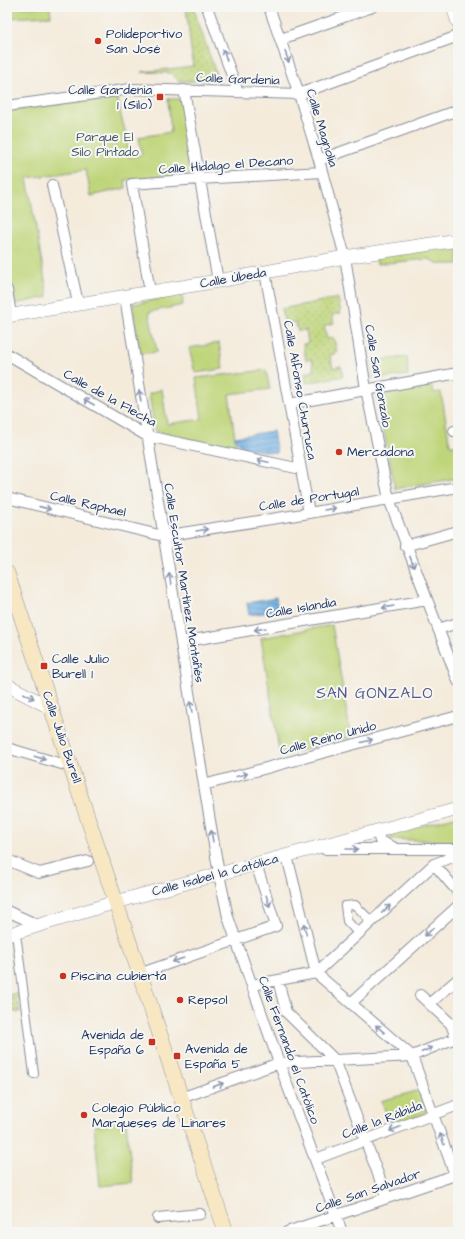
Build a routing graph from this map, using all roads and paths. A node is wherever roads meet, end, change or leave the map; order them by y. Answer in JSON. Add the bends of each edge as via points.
{"nodes":[{"id":1,"x":207,"y":7,"type":"edge"},
{"id":2,"x":269,"y":7,"type":"edge"},
{"id":3,"x":372,"y":7,"type":"edge"},
{"id":4,"x":453,"y":7,"type":"edge"},
{"id":5,"x":458,"y":22,"type":"edge"},
{"id":6,"x":458,"y":36,"type":"edge"},
{"id":7,"x":281,"y":39,"type":"junction"},
{"id":8,"x":184,"y":90,"type":"junction"},
{"id":9,"x":238,"y":92,"type":"junction"},
{"id":10,"x":299,"y":94,"type":"junction"},
{"id":11,"x":7,"y":106,"type":"edge"},
{"id":12,"x":458,"y":110,"type":"edge"},
{"id":13,"x":320,"y":160,"type":"junction"},
{"id":14,"x":322,"y":172,"type":"junction"},
{"id":15,"x":199,"y":179,"type":"junction"},
{"id":16,"x":52,"y":184,"type":"dead end"},
{"id":17,"x":458,"y":240,"type":"edge"},
{"id":18,"x":345,"y":257,"type":"junction"},
{"id":19,"x":265,"y":272,"type":"junction"},
{"id":20,"x":218,"y":281,"type":"junction"},
{"id":21,"x":7,"y":290,"type":"edge"},
{"id":22,"x":150,"y":292,"type":"junction"},
{"id":23,"x":125,"y":297,"type":"junction"},
{"id":24,"x":78,"y":303,"type":"junction"},
{"id":25,"x":9,"y":315,"type":"edge"},
{"id":26,"x":7,"y":354,"type":"edge"},
{"id":27,"x":458,"y":372,"type":"edge"},
{"id":28,"x":366,"y":389,"type":"junction"},
{"id":29,"x":289,"y":404,"type":"junction"},
{"id":30,"x":146,"y":436,"type":"junction"},
{"id":31,"x":301,"y":469,"type":"junction"},
{"id":32,"x":458,"y":487,"type":"edge"},
{"id":33,"x":7,"y":498,"type":"edge"},
{"id":34,"x":389,"y":499,"type":"junction"},
{"id":35,"x":309,"y":513,"type":"junction"},
{"id":36,"x":458,"y":531,"type":"edge"},
{"id":37,"x":163,"y":536,"type":"junction"},
{"id":38,"x":405,"y":546,"type":"junction"},
{"id":39,"x":7,"y":573,"type":"edge"},
{"id":40,"x":427,"y":600,"type":"junction"},
{"id":41,"x":458,"y":623,"type":"edge"},
{"id":42,"x":438,"y":629,"type":"junction"},
{"id":43,"x":181,"y":642,"type":"junction"},
{"id":44,"x":458,"y":681,"type":"edge"},
{"id":45,"x":7,"y":685,"type":"edge"},
{"id":46,"x":52,"y":708,"type":"junction"},
{"id":47,"x":458,"y":716,"type":"edge"},
{"id":48,"x":7,"y":748,"type":"edge"},
{"id":49,"x":72,"y":767,"type":"junction"},
{"id":50,"x":204,"y":786,"type":"junction"},
{"id":51,"x":458,"y":809,"type":"edge"},
{"id":52,"x":377,"y":831,"type":"junction"},
{"id":53,"x":313,"y":848,"type":"junction"},
{"id":54,"x":395,"y":848,"type":"junction"},
{"id":55,"x":458,"y":849,"type":"edge"},
{"id":56,"x":458,"y":855,"type":"edge"},
{"id":57,"x":287,"y":856,"type":"junction"},
{"id":58,"x":7,"y":860,"type":"edge"},
{"id":59,"x":88,"y":861,"type":"dead end"},
{"id":60,"x":256,"y":864,"type":"junction"},
{"id":61,"x":434,"y":864,"type":"junction"},
{"id":62,"x":219,"y":874,"type":"junction"},
{"id":63,"x":458,"y":892,"type":"edge"},
{"id":64,"x":116,"y":902,"type":"junction"},
{"id":65,"x":458,"y":906,"type":"edge"},
{"id":66,"x":7,"y":911,"type":"edge"},
{"id":67,"x":372,"y":922,"type":"junction"},
{"id":68,"x":38,"y":925,"type":"junction"},
{"id":69,"x":359,"y":934,"type":"junction"},
{"id":70,"x":12,"y":938,"type":"edge"},
{"id":71,"x":236,"y":940,"type":"junction"},
{"id":72,"x":316,"y":973,"type":"junction"},
{"id":73,"x":139,"y":974,"type":"junction"},
{"id":74,"x":458,"y":979,"type":"edge"},
{"id":75,"x":278,"y":980,"type":"junction"},
{"id":76,"x":252,"y":985,"type":"junction"},
{"id":77,"x":420,"y":995,"type":"dead end"},
{"id":78,"x":351,"y":1003,"type":"junction"},
{"id":79,"x":429,"y":1004,"type":"junction"},
{"id":80,"x":457,"y":1038,"type":"edge"},
{"id":81,"x":412,"y":1056,"type":"junction"},
{"id":82,"x":335,"y":1060,"type":"junction"},
{"id":83,"x":280,"y":1063,"type":"junction"},
{"id":84,"x":34,"y":1074,"type":"dead end"},
{"id":85,"x":181,"y":1098,"type":"junction"},
{"id":86,"x":458,"y":1105,"type":"edge"},
{"id":87,"x":433,"y":1114,"type":"junction"},
{"id":88,"x":366,"y":1141,"type":"junction"},
{"id":89,"x":316,"y":1159,"type":"junction"},
{"id":90,"x":456,"y":1175,"type":"edge"},
{"id":91,"x":387,"y":1198,"type":"junction"},
{"id":92,"x":200,"y":1214,"type":"dead end"},
{"id":93,"x":337,"y":1215,"type":"junction"},
{"id":94,"x":158,"y":1218,"type":"dead end"},
{"id":95,"x":226,"y":1232,"type":"edge"},
{"id":96,"x":287,"y":1232,"type":"edge"},
{"id":97,"x":342,"y":1232,"type":"edge"}],
"edges":[{"from":9,"to":1,"type":"street","one_way":true},
{"from":2,"to":7,"type":"street","name":"Calle Magnolia"},
{"from":3,"to":7,"type":"street"},
{"from":4,"to":5,"type":"street"},
{"from":6,"to":10,"type":"street","name":"Calle Gardenia"},
{"from":7,"to":10,"type":"street","name":"Calle Magnolia","one_way":true},
{"from":8,"to":9,"type":"street","name":"Calle Gardenia"},
{"from":8,"to":11,"type":"street","name":"Calle Gardenia","via":[[131,89]]},
{"from":8,"to":15,"type":"street"},
{"from":9,"to":10,"type":"street","name":"Calle Gardenia"},
{"from":10,"to":13,"type":"street","name":"Calle Magnolia"},
{"from":12,"to":13,"type":"street"},
{"from":13,"to":14,"type":"street","name":"Calle Magnolia"},
{"from":14,"to":15,"type":"street","name":"Calle Hidalgo el Decano"},
{"from":14,"to":18,"type":"street","name":"Calle Magnolia"},
{"from":15,"to":20,"type":"street"},
{"from":15,"to":22,"type":"street","name":"Calle Hidalgo el Decano","via":[[132,184]]},
{"from":16,"to":24,"type":"street"},
{"from":17,"to":18,"type":"street","name":"Calle Úbeda"},
{"from":18,"to":19,"type":"street","name":"Calle Úbeda"},
{"from":18,"to":28,"type":"street","name":"Calle San Gonzalo"},
{"from":19,"to":20,"type":"street","name":"Calle Úbeda"},
{"from":19,"to":29,"type":"street","name":"Calle Alfonso Churruca"},
{"from":20,"to":22,"type":"street","name":"Calle Úbeda"},
{"from":21,"to":25,"type":"street"},
{"from":22,"to":23,"type":"street","name":"Calle Úbeda"},
{"from":23,"to":24,"type":"street","name":"Calle Úbeda"},
{"from":30,"to":23,"type":"street","name":"Calle Escultor Martínez Montañés","one_way":true},
{"from":24,"to":25,"type":"street","name":"Calle Úbeda"},
{"from":30,"to":26,"type":"street","name":"Calle de la Flecha","one_way":true},
{"from":27,"to":28,"type":"street"},
{"from":28,"to":29,"type":"street"},
{"from":28,"to":34,"type":"street","name":"Calle San Gonzalo"},
{"from":29,"to":31,"type":"street","name":"Calle Alfonso Churruca"},
{"from":31,"to":30,"type":"street","name":"Calle de la Flecha","one_way":true},
{"from":30,"to":37,"type":"street","name":"Calle Escultor Martínez Montañés"},
{"from":31,"to":35,"type":"street","name":"Calle Alfonso Churruca"},
{"from":32,"to":34,"type":"street","name":"Calle de Portugal"},
{"from":33,"to":37,"type":"street","name":"Calle Raphael","one_way":true},
{"from":35,"to":34,"type":"street","name":"Calle de Portugal","one_way":true},
{"from":34,"to":38,"type":"street","name":"Calle San Gonzalo"},
{"from":37,"to":35,"type":"street","name":"Calle de Portugal","one_way":true},
{"from":36,"to":38,"type":"street"},
{"from":43,"to":37,"type":"street","name":"Calle Escultor Martínez Montañés","one_way":true},
{"from":38,"to":40,"type":"street","name":"Calle San Gonzalo","one_way":true},
{"from":39,"to":46,"type":"main road","name":"Calle Julio Burell"},
{"from":40,"to":42,"type":"street","name":"Calle San Gonzalo"},
{"from":40,"to":43,"type":"street","name":"Calle Islandia","one_way":true},
{"from":41,"to":42,"type":"street"},
{"from":42,"to":44,"type":"street","name":"Calle San Gonzalo"},
{"from":50,"to":43,"type":"street","name":"Calle Escultor Martínez Montañés","one_way":true},
{"from":45,"to":46,"type":"street","one_way":true},
{"from":46,"to":49,"type":"main road","name":"Calle Julio Burell"},
{"from":50,"to":47,"type":"street","name":"Calle Reino Unido","one_way":true},
{"from":48,"to":49,"type":"street","one_way":true},
{"from":49,"to":64,"type":"main road","name":"Calle Julio Burell"},
{"from":62,"to":50,"type":"street","name":"Calle Escultor Martínez Montañés","one_way":true},
{"from":51,"to":52,"type":"street","name":"Calle Isabel la Católica"},
{"from":52,"to":53,"type":"street","name":"Calle Isabel la Católica"},
{"from":52,"to":54,"type":"street","via":[[380,841]]},
{"from":53,"to":54,"type":"street","name":"Calle Isabel la Católica","one_way":true},
{"from":53,"to":57,"type":"street","name":"Calle Isabel la Católica"},
{"from":54,"to":55,"type":"street","name":"Calle Isabel la Católica"},
{"from":56,"to":61,"type":"street"},
{"from":57,"to":60,"type":"street","name":"Calle Isabel la Católica"},
{"from":72,"to":57,"type":"street","one_way":true},
{"from":58,"to":59,"type":"street","via":[[39,873]]},
{"from":60,"to":62,"type":"street","name":"Calle Isabel la Católica"},
{"from":60,"to":71,"type":"street","one_way":true,"via":[[276,926]]},
{"from":61,"to":63,"type":"street"},
{"from":67,"to":61,"type":"street","one_way":true},
{"from":62,"to":64,"type":"street","name":"Calle Isabel la Católica"},
{"from":62,"to":71,"type":"street","name":"Calle Fernando el Católico","via":[[228,917]]},
{"from":64,"to":68,"type":"street","name":"Calle Isabel la Católica"},
{"from":64,"to":73,"type":"main road","name":"Calle Julio Burell"},
{"from":65,"to":78,"type":"street","one_way":true},
{"from":66,"to":68,"type":"street"},
{"from":67,"to":69,"type":"street"},
{"from":67,"to":69,"type":"street","via":[[355,905],[345,906],[347,921]]},
{"from":68,"to":70,"type":"street","name":"Calle Isabel la Católica"},
{"from":69,"to":72,"type":"street"},
{"from":70,"to":84,"type":"street"},
{"from":71,"to":73,"type":"street","one_way":true},
{"from":71,"to":76,"type":"street","name":"Calle Fernando el Católico"},
{"from":72,"to":75,"type":"street"},
{"from":72,"to":78,"type":"street"},
{"from":73,"to":85,"type":"main road","name":"Calle Julio Burell"},
{"from":74,"to":79,"type":"street"},
{"from":75,"to":76,"type":"street"},
{"from":75,"to":82,"type":"street","via":[[286,1012]]},
{"from":76,"to":83,"type":"street","name":"Calle Fernando el Católico"},
{"from":77,"to":79,"type":"street"},
{"from":81,"to":78,"type":"street","one_way":true},
{"from":79,"to":80,"type":"street","via":[[451,1024]]},
{"from":81,"to":80,"type":"street","one_way":true},
{"from":81,"to":82,"type":"street"},
{"from":81,"to":87,"type":"street"},
{"from":82,"to":83,"type":"street"},
{"from":82,"to":88,"type":"street"},
{"from":85,"to":83,"type":"street","one_way":true},
{"from":83,"to":89,"type":"street","name":"Calle Fernando el Católico"},
{"from":85,"to":95,"type":"main road","name":"Calle Julio Burell"},
{"from":86,"to":87,"type":"street","name":"Calle la Rábida"},
{"from":87,"to":88,"type":"street","name":"Calle la Rábida","one_way":true},
{"from":90,"to":87,"type":"street","one_way":true},
{"from":88,"to":89,"type":"street","name":"Calle la Rábida"},
{"from":88,"to":91,"type":"street"},
{"from":89,"to":93,"type":"street","name":"Calle Fernando el Católico"},
{"from":90,"to":91,"type":"street","name":"Calle San Salvador"},
{"from":91,"to":93,"type":"street","name":"Calle San Salvador"},
{"from":92,"to":94,"type":"street"},
{"from":93,"to":96,"type":"street","name":"Calle San Salvador"},
{"from":93,"to":97,"type":"street","name":"Calle Fernando el Católico"}]}
